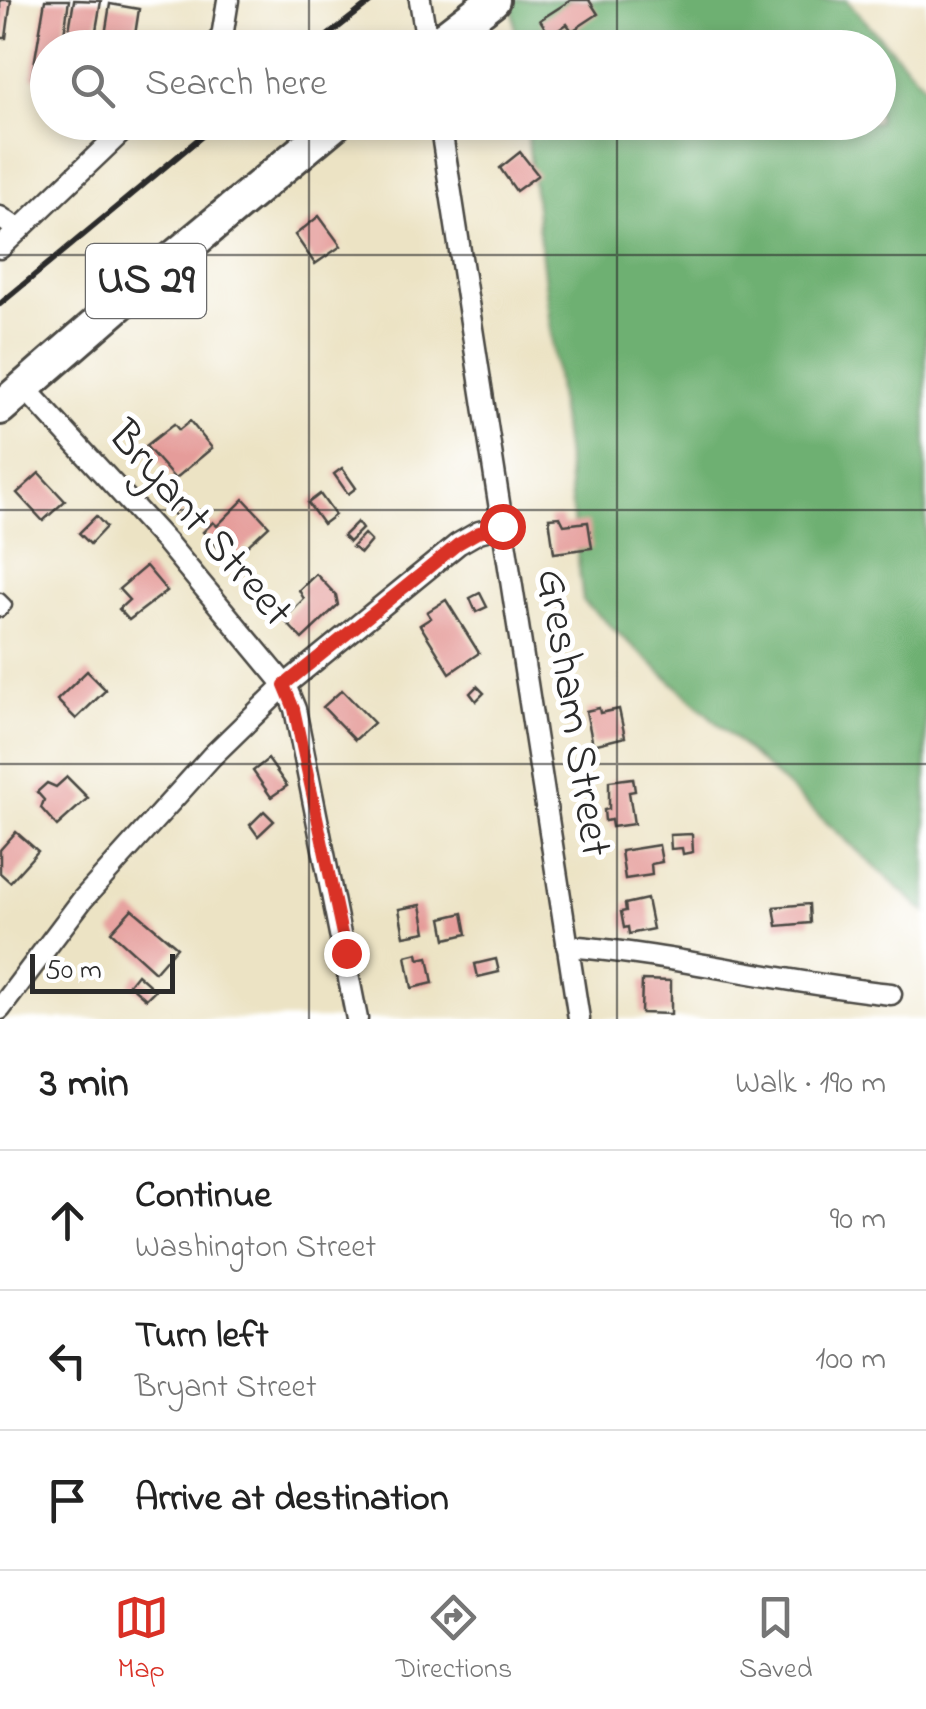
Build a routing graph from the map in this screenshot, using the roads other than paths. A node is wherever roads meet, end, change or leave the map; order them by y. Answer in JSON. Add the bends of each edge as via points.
{"nodes":[{"id":1,"x":228,"y":0,"type":"edge"},
{"id":2,"x":420,"y":0,"type":"edge"},
{"id":3,"x":493,"y":0,"type":"edge"},
{"id":4,"x":223,"y":30,"type":"edge"},
{"id":5,"x":426,"y":30,"type":"edge"},
{"id":6,"x":453,"y":30,"type":"edge"},
{"id":7,"x":113,"y":140,"type":"edge"},
{"id":8,"x":316,"y":140,"type":"edge"},
{"id":9,"x":443,"y":140,"type":"edge"},
{"id":10,"x":0,"y":218,"type":"edge"},
{"id":11,"x":19,"y":230,"type":"junction"},
{"id":12,"x":0,"y":248,"type":"edge"},
{"id":13,"x":12,"y":397,"type":"edge"},
{"id":14,"x":502,"y":526,"type":"junction"},
{"id":15,"x":0,"y":599,"type":"edge"},
{"id":16,"x":0,"y":611,"type":"edge"},
{"id":17,"x":284,"y":685,"type":"junction"},
{"id":18,"x":567,"y":946,"type":"junction"},
{"id":19,"x":890,"y":994,"type":"dead end"},
{"id":20,"x":0,"y":1009,"type":"edge"},
{"id":21,"x":357,"y":1019,"type":"edge"},
{"id":22,"x":578,"y":1019,"type":"edge"}],
"edges":[{"from":1,"to":4,"type":"street"},
{"from":2,"to":5,"type":"street"},
{"from":3,"to":6,"type":"main road"},
{"from":7,"to":11,"type":"street"},
{"from":8,"to":13,"type":"main road","number":"US 29"},
{"from":9,"to":14,"type":"street","name":"Gresham Street"},
{"from":10,"to":11,"type":"street"},
{"from":11,"to":12,"type":"street"},
{"from":13,"to":17,"type":"street","name":"Bryant Street","via":[[168,544]]},
{"from":14,"to":17,"type":"street","via":[[458,544]]},
{"from":14,"to":18,"type":"street","name":"Gresham Street"},
{"from":15,"to":16,"type":"lane","via":[[6,605]]},
{"from":17,"to":20,"type":"street","via":[[83,899]]},
{"from":17,"to":21,"type":"street","name":"Bryant Street"},
{"from":18,"to":19,"type":"street"},
{"from":18,"to":22,"type":"street","name":"Gresham Street"}]}
